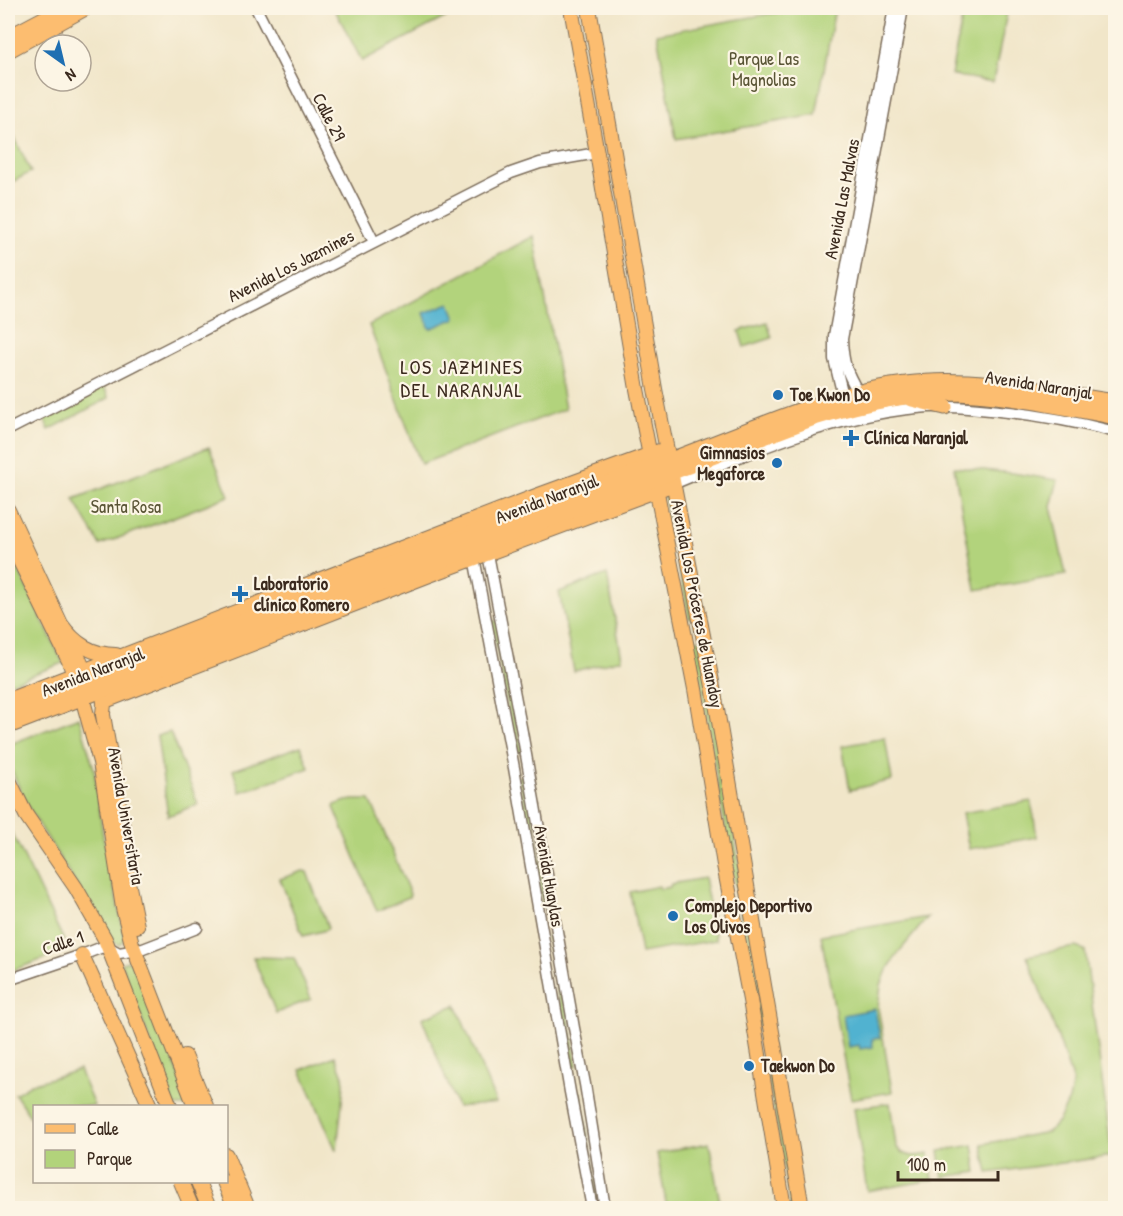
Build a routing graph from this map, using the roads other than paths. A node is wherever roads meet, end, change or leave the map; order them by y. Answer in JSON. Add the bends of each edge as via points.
{"nodes":[{"id":1,"x":63,"y":8,"type":"edge"},
{"id":2,"x":86,"y":8,"type":"edge"},
{"id":3,"x":256,"y":8,"type":"edge"},
{"id":4,"x":570,"y":8,"type":"edge"},
{"id":5,"x":589,"y":8,"type":"edge"},
{"id":6,"x":894,"y":8,"type":"edge"},
{"id":7,"x":903,"y":8,"type":"edge"},
{"id":8,"x":8,"y":37,"type":"edge"},
{"id":9,"x":8,"y":51,"type":"edge"},
{"id":10,"x":597,"y":153,"type":"junction"},
{"id":11,"x":374,"y":242,"type":"junction"},
{"id":12,"x":851,"y":394,"type":"junction"},
{"id":13,"x":903,"y":397,"type":"junction"},
{"id":14,"x":1116,"y":402,"type":"edge"},
{"id":15,"x":945,"y":407,"type":"junction"},
{"id":16,"x":1116,"y":417,"type":"edge"},
{"id":17,"x":8,"y":430,"type":"edge"},
{"id":18,"x":1116,"y":432,"type":"edge"},
{"id":19,"x":670,"y":466,"type":"junction"},
{"id":20,"x":654,"y":472,"type":"junction"},
{"id":21,"x":8,"y":510,"type":"edge"},
{"id":22,"x":10,"y":531,"type":"edge"},
{"id":23,"x":478,"y":554,"type":"junction"},
{"id":24,"x":701,"y":621,"type":"junction"},
{"id":25,"x":684,"y":624,"type":"junction"},
{"id":26,"x":68,"y":634,"type":"junction"},
{"id":27,"x":121,"y":656,"type":"junction"},
{"id":28,"x":88,"y":685,"type":"junction"},
{"id":29,"x":8,"y":700,"type":"edge"},
{"id":30,"x":8,"y":712,"type":"edge"},
{"id":31,"x":8,"y":726,"type":"edge"},
{"id":32,"x":8,"y":778,"type":"edge"},
{"id":33,"x":197,"y":928,"type":"dead end"},
{"id":34,"x":108,"y":946,"type":"junction"},
{"id":35,"x":139,"y":950,"type":"junction"},
{"id":36,"x":82,"y":955,"type":"junction"},
{"id":37,"x":8,"y":980,"type":"edge"},
{"id":38,"x":149,"y":1105,"type":"edge"},
{"id":39,"x":169,"y":1105,"type":"edge"},
{"id":40,"x":194,"y":1105,"type":"edge"},
{"id":41,"x":205,"y":1105,"type":"edge"},
{"id":42,"x":228,"y":1163,"type":"edge"},
{"id":43,"x":181,"y":1183,"type":"edge"},
{"id":44,"x":199,"y":1183,"type":"edge"},
{"id":45,"x":200,"y":1183,"type":"edge"},
{"id":46,"x":236,"y":1197,"type":"edge"},
{"id":47,"x":192,"y":1209,"type":"edge"},
{"id":48,"x":211,"y":1209,"type":"edge"},
{"id":49,"x":592,"y":1209,"type":"edge"},
{"id":50,"x":604,"y":1209,"type":"edge"},
{"id":51,"x":784,"y":1209,"type":"edge"},
{"id":52,"x":802,"y":1209,"type":"edge"}],
"edges":[{"from":1,"to":8,"type":"main road"},
{"from":2,"to":9,"type":"main road"},
{"from":3,"to":11,"type":"street","name":"Calle 29"},
{"from":4,"to":10,"type":"main road","name":"Avenida Los Próceres de Huandoy"},
{"from":5,"to":19,"type":"main road","name":"Avenida Los Próceres de Huandoy"},
{"from":6,"to":12,"type":"street","name":"Avenida Las Malvas","via":[[834,336],[834,359]]},
{"from":7,"to":12,"type":"street","name":"Avenida Las Malvas","via":[[842,339]]},
{"from":10,"to":11,"type":"street","name":"Avenida Los Jazmines","via":[[540,163],[511,173]]},
{"from":10,"to":20,"type":"main road","name":"Avenida Los Próceres de Huandoy"},
{"from":11,"to":17,"type":"street","name":"Avenida Los Jazmines"},
{"from":12,"to":14,"type":"highway","name":"Avenida Naranjal","via":[[909,383],[952,381]]},
{"from":12,"to":19,"type":"highway","name":"Avenida Naranjal","via":[[792,413]]},
{"from":13,"to":15,"type":"highway"},
{"from":13,"to":16,"type":"highway","name":"Avenida Naranjal","via":[[938,393],[980,395]]},
{"from":13,"to":19,"type":"highway","name":"Avenida Naranjal","via":[[814,418]]},
{"from":15,"to":18,"type":"street","name":"Avenida Naranjal","via":[[1043,416]]},
{"from":15,"to":19,"type":"street","name":"Avenida Naranjal","via":[[886,412],[830,425],[731,461]]},
{"from":19,"to":20,"type":"highway","name":"Avenida Naranjal"},
{"from":19,"to":20,"type":"main road","name":"Avenida Naranjal"},
{"from":19,"to":24,"type":"main road","name":"Avenida Los Próceres de Huandoy"},
{"from":20,"to":23,"type":"highway","name":"Avenida Naranjal"},
{"from":20,"to":25,"type":"main road","name":"Avenida Los Próceres de Huandoy"},
{"from":20,"to":27,"type":"main road","name":"Avenida Naranjal","via":[[536,496]]},
{"from":20,"to":28,"type":"highway","name":"Avenida Naranjal","via":[[324,589]]},
{"from":21,"to":22,"type":"main road","name":"Avenida Universitaria"},
{"from":22,"to":26,"type":"main road","name":"Avenida Universitaria"},
{"from":22,"to":28,"type":"main road","name":"Avenida Universitaria"},
{"from":23,"to":28,"type":"highway","name":"Avenida Naranjal","via":[[127,687]]},
{"from":23,"to":49,"type":"street","name":"Avenida Huaylas"},
{"from":23,"to":50,"type":"street","name":"Avenida Huaylas","via":[[522,732]]},
{"from":24,"to":25,"type":"main road"},
{"from":24,"to":52,"type":"main road","name":"Avenida Los Próceres de Huandoy"},
{"from":25,"to":51,"type":"main road","name":"Avenida Los Próceres de Huandoy"},
{"from":26,"to":27,"type":"main road","name":"Avenida Universitaria","via":[[87,649]]},
{"from":26,"to":28,"type":"highway"},
{"from":27,"to":28,"type":"main road","name":"Avenida Naranjal"},
{"from":28,"to":29,"type":"main road","name":"Avenida Naranjal"},
{"from":28,"to":30,"type":"highway","name":"Avenida Naranjal"},
{"from":28,"to":31,"type":"highway","name":"Avenida Naranjal"},
{"from":28,"to":35,"type":"main road","name":"Avenida Universitaria","via":[[123,908]]},
{"from":28,"to":35,"type":"main road","name":"Avenida Universitaria","via":[[103,709]]},
{"from":32,"to":34,"type":"main road","via":[[23,810],[76,888]]},
{"from":33,"to":35,"type":"street"},
{"from":34,"to":35,"type":"street","name":"Calle 1","via":[[119,953]]},
{"from":34,"to":36,"type":"street","name":"Calle 1"},
{"from":34,"to":39,"type":"main road"},
{"from":35,"to":40,"type":"main road","name":"Avenida Universitaria"},
{"from":35,"to":41,"type":"main road","name":"Avenida Universitaria"},
{"from":36,"to":37,"type":"street","name":"Calle 1"},
{"from":36,"to":38,"type":"main road"},
{"from":42,"to":46,"type":"main road"},
{"from":43,"to":47,"type":"main road"},
{"from":44,"to":48,"type":"main road"},
{"from":45,"to":46,"type":"main road"},
{"from":46,"to":48,"type":"main road","via":[[220,1201]]}]}
